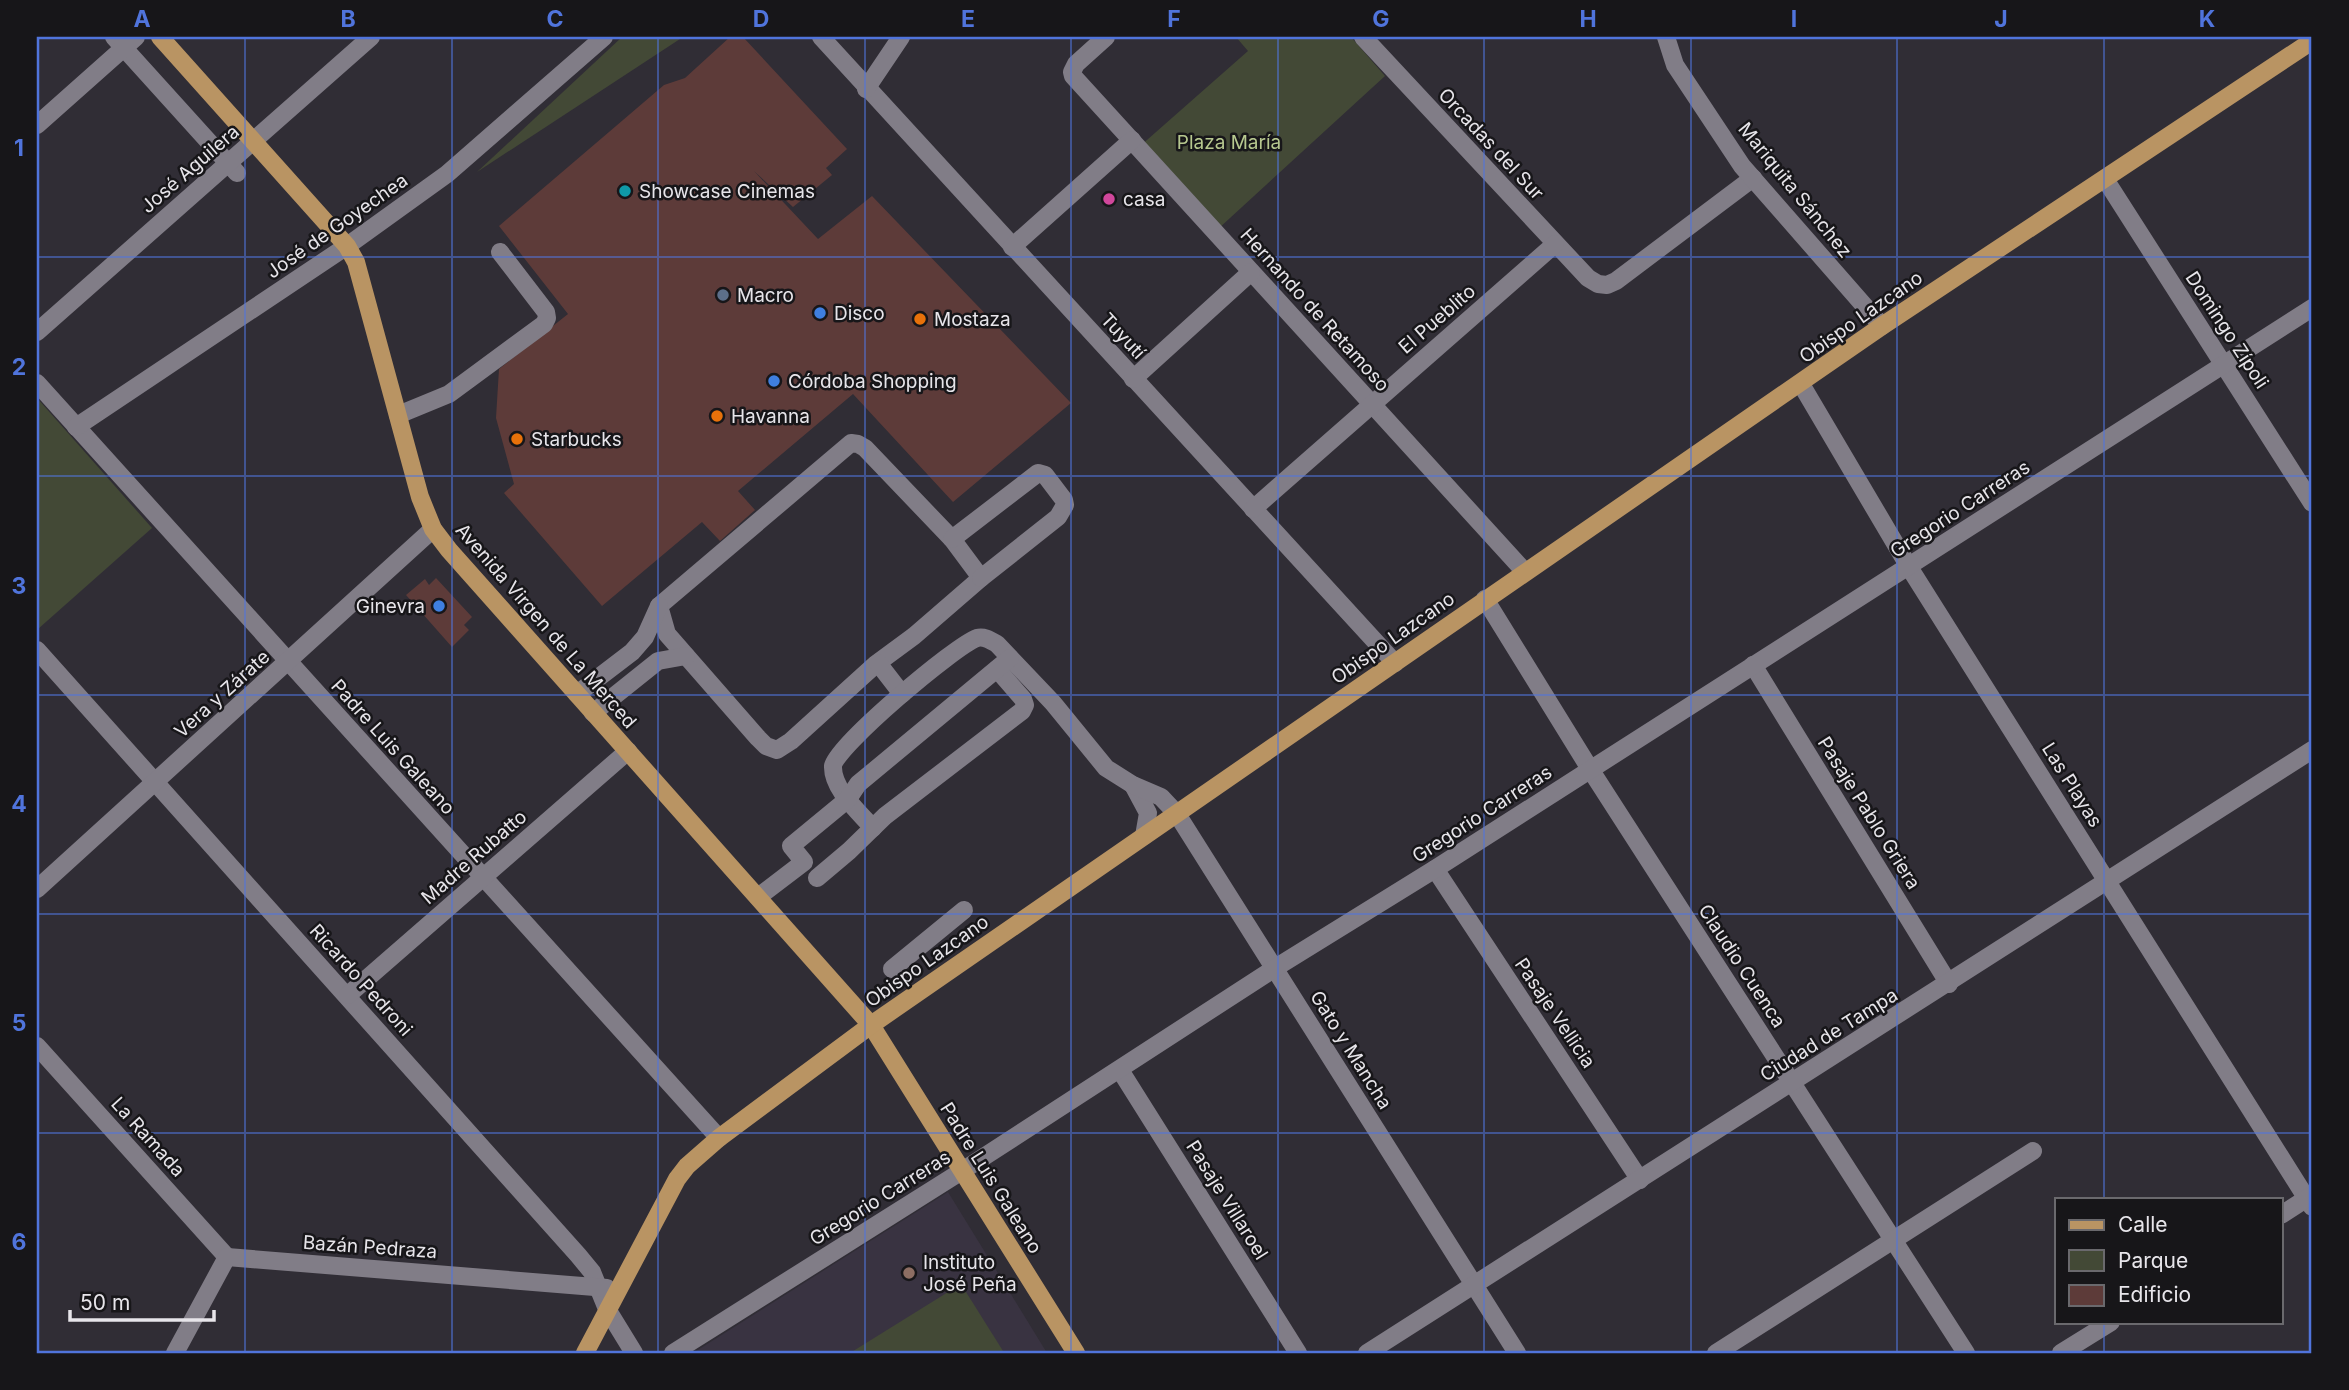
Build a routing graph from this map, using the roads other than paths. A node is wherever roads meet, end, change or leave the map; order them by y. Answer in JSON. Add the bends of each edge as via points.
{"nodes":[{"id":1,"x":160,"y":37,"type":"edge"},
{"id":2,"x":371,"y":37,"type":"edge"},
{"id":3,"x":604,"y":37,"type":"edge"},
{"id":4,"x":821,"y":37,"type":"edge"},
{"id":5,"x":901,"y":37,"type":"edge"},
{"id":6,"x":1106,"y":37,"type":"edge"},
{"id":7,"x":1363,"y":37,"type":"edge"},
{"id":8,"x":1666,"y":37,"type":"edge"},
{"id":9,"x":124,"y":40,"type":"edge"},
{"id":10,"x":2312,"y":41,"type":"edge"},
{"id":11,"x":866,"y":89,"type":"junction"},
{"id":12,"x":37,"y":125,"type":"edge"},
{"id":13,"x":1132,"y":139,"type":"junction"},
{"id":14,"x":254,"y":141,"type":"junction"},
{"id":15,"x":233,"y":168,"type":"junction"},
{"id":16,"x":1753,"y":178,"type":"junction"},
{"id":17,"x":2105,"y":179,"type":"junction"},
{"id":18,"x":1555,"y":244,"type":"junction"},
{"id":19,"x":347,"y":246,"type":"junction"},
{"id":20,"x":1012,"y":247,"type":"junction"},
{"id":21,"x":500,"y":252,"type":"dead end"},
{"id":22,"x":1251,"y":272,"type":"junction"},
{"id":23,"x":2312,"y":308,"type":"edge"},
{"id":24,"x":1882,"y":326,"type":"junction"},
{"id":25,"x":37,"y":332,"type":"edge"},
{"id":26,"x":2224,"y":364,"type":"junction"},
{"id":27,"x":1133,"y":379,"type":"junction"},
{"id":28,"x":37,"y":383,"type":"edge"},
{"id":29,"x":1801,"y":384,"type":"junction"},
{"id":30,"x":1372,"y":405,"type":"junction"},
{"id":31,"x":398,"y":415,"type":"junction"},
{"id":32,"x":76,"y":427,"type":"junction"},
{"id":33,"x":2312,"y":503,"type":"edge"},
{"id":34,"x":1253,"y":509,"type":"junction"},
{"id":35,"x":433,"y":529,"type":"junction"},
{"id":36,"x":952,"y":539,"type":"junction"},
{"id":37,"x":1909,"y":566,"type":"junction"},
{"id":38,"x":1525,"y":572,"type":"junction"},
{"id":39,"x":981,"y":578,"type":"junction"},
{"id":40,"x":1485,"y":599,"type":"junction"},
{"id":41,"x":659,"y":606,"type":"junction"},
{"id":42,"x":37,"y":650,"type":"edge"},
{"id":43,"x":687,"y":656,"type":"junction"},
{"id":44,"x":288,"y":663,"type":"junction"},
{"id":45,"x":878,"y":663,"type":"junction"},
{"id":46,"x":1395,"y":663,"type":"junction"},
{"id":47,"x":1004,"y":664,"type":"junction"},
{"id":48,"x":1753,"y":665,"type":"junction"},
{"id":49,"x":577,"y":694,"type":"junction"},
{"id":50,"x":902,"y":694,"type":"junction"},
{"id":51,"x":593,"y":713,"type":"junction"},
{"id":52,"x":2312,"y":750,"type":"edge"},
{"id":53,"x":628,"y":751,"type":"junction"},
{"id":54,"x":1591,"y":769,"type":"junction"},
{"id":55,"x":155,"y":783,"type":"junction"},
{"id":56,"x":1133,"y":785,"type":"junction"},
{"id":57,"x":848,"y":799,"type":"junction"},
{"id":58,"x":1177,"y":814,"type":"junction"},
{"id":59,"x":873,"y":828,"type":"junction"},
{"id":60,"x":1144,"y":836,"type":"junction"},
{"id":61,"x":1435,"y":869,"type":"junction"},
{"id":62,"x":482,"y":878,"type":"junction"},
{"id":63,"x":817,"y":878,"type":"dead end"},
{"id":64,"x":2109,"y":882,"type":"junction"},
{"id":65,"x":37,"y":889,"type":"edge"},
{"id":66,"x":758,"y":897,"type":"junction"},
{"id":67,"x":964,"y":910,"type":"dead end"},
{"id":68,"x":1275,"y":968,"type":"junction"},
{"id":69,"x":892,"y":969,"type":"dead end"},
{"id":70,"x":1949,"y":984,"type":"junction"},
{"id":71,"x":348,"y":995,"type":"junction"},
{"id":72,"x":871,"y":1025,"type":"junction"},
{"id":73,"x":37,"y":1046,"type":"edge"},
{"id":74,"x":1120,"y":1070,"type":"junction"},
{"id":75,"x":1793,"y":1082,"type":"junction"},
{"id":76,"x":719,"y":1138,"type":"junction"},
{"id":77,"x":2033,"y":1151,"type":"dead end"},
{"id":78,"x":962,"y":1171,"type":"junction"},
{"id":79,"x":1640,"y":1180,"type":"junction"},
{"id":80,"x":2310,"y":1200,"type":"edge"},
{"id":81,"x":2282,"y":1214,"type":"edge"},
{"id":82,"x":1893,"y":1240,"type":"junction"},
{"id":83,"x":227,"y":1257,"type":"junction"},
{"id":84,"x":597,"y":1285,"type":"junction"},
{"id":85,"x":1474,"y":1285,"type":"junction"},
{"id":86,"x":617,"y":1290,"type":"junction"},
{"id":87,"x":607,"y":1309,"type":"junction"},
{"id":88,"x":2108,"y":1324,"type":"edge"},
{"id":89,"x":175,"y":1353,"type":"edge"},
{"id":90,"x":584,"y":1353,"type":"edge"},
{"id":91,"x":634,"y":1353,"type":"edge"},
{"id":92,"x":673,"y":1353,"type":"edge"},
{"id":93,"x":1076,"y":1353,"type":"edge"},
{"id":94,"x":1298,"y":1353,"type":"edge"},
{"id":95,"x":1367,"y":1353,"type":"edge"},
{"id":96,"x":1517,"y":1353,"type":"edge"},
{"id":97,"x":1716,"y":1353,"type":"edge"},
{"id":98,"x":1966,"y":1353,"type":"edge"},
{"id":99,"x":2060,"y":1353,"type":"edge"}],
"edges":[{"from":1,"to":14,"type":"main road","name":"Avenida Virgen de La Merced"},
{"from":2,"to":14,"type":"street","name":"José Aguilera"},
{"from":3,"to":19,"type":"street","name":"José de Goyechea","via":[[447,174]]},
{"from":4,"to":11,"type":"street","name":"Tuyutí"},
{"from":5,"to":11,"type":"street"},
{"from":6,"to":13,"type":"street","name":"Hernando de Retamoso","via":[[1076,64],[1073,76]]},
{"from":7,"to":18,"type":"street","name":"Orcadas del Sur"},
{"from":8,"to":16,"type":"street","name":"Mariquita Sánchez","via":[[1675,65]]},
{"from":9,"to":12,"type":"street"},
{"from":9,"to":15,"type":"street"},
{"from":10,"to":17,"type":"main road","name":"Obispo Lazcano"},
{"from":11,"to":20,"type":"street","name":"Tuyutí"},
{"from":13,"to":20,"type":"street"},
{"from":13,"to":22,"type":"street","name":"Hernando de Retamoso"},
{"from":14,"to":15,"type":"street","name":"José Aguilera"},
{"from":14,"to":19,"type":"main road","name":"Avenida Virgen de La Merced"},
{"from":15,"to":25,"type":"street","name":"José Aguilera"},
{"from":16,"to":18,"type":"street","name":"Orcadas del Sur","via":[[1607,285],[1588,278]]},
{"from":16,"to":24,"type":"street","name":"Mariquita Sánchez"},
{"from":17,"to":24,"type":"main road","name":"Obispo Lazcano"},
{"from":17,"to":26,"type":"street","name":"Domingo Zípoli"},
{"from":18,"to":30,"type":"street","name":"El Pueblito"},
{"from":19,"to":31,"type":"main road","name":"Avenida Virgen de La Merced","via":[[356,262]]},
{"from":19,"to":32,"type":"street","name":"José de Goyechea"},
{"from":20,"to":27,"type":"street","name":"Tuyutí"},
{"from":21,"to":31,"type":"street","via":[[547,312],[544,324],[449,394]]},
{"from":22,"to":27,"type":"street"},
{"from":22,"to":30,"type":"street","name":"Hernando de Retamoso"},
{"from":23,"to":26,"type":"street","name":"Gregorio Carreras"},
{"from":24,"to":29,"type":"main road","name":"Obispo Lazcano"},
{"from":26,"to":33,"type":"street","name":"Domingo Zípoli"},
{"from":26,"to":37,"type":"street","name":"Gregorio Carreras"},
{"from":27,"to":34,"type":"street","name":"Tuyutí"},
{"from":28,"to":32,"type":"street","name":"Padre Luis Galeano"},
{"from":29,"to":37,"type":"street","name":"Las Playas"},
{"from":29,"to":38,"type":"main road","name":"Obispo Lazcano"},
{"from":30,"to":34,"type":"street","name":"El Pueblito"},
{"from":30,"to":38,"type":"street","name":"Hernando de Retamoso"},
{"from":31,"to":35,"type":"main road","name":"Avenida Virgen de La Merced"},
{"from":32,"to":44,"type":"street","name":"Padre Luis Galeano"},
{"from":34,"to":46,"type":"street","name":"Tuyutí"},
{"from":35,"to":44,"type":"street","name":"Vera y Zárate"},
{"from":35,"to":49,"type":"main road","name":"Avenida Virgen de La Merced"},
{"from":36,"to":39,"type":"street"},
{"from":36,"to":39,"type":"street","via":[[1038,473],[1045,475],[1064,500],[1058,517]]},
{"from":36,"to":41,"type":"street","via":[[865,448],[851,443]]},
{"from":37,"to":48,"type":"street","name":"Gregorio Carreras"},
{"from":37,"to":64,"type":"street","name":"Las Playas"},
{"from":38,"to":40,"type":"main road","name":"Obispo Lazcano"},
{"from":39,"to":45,"type":"street"},
{"from":40,"to":46,"type":"main road","name":"Obispo Lazcano"},
{"from":40,"to":54,"type":"street","name":"Claudio Cuenca"},
{"from":41,"to":43,"type":"street","via":[[667,634]]},
{"from":41,"to":49,"type":"street","via":[[645,637],[632,652]]},
{"from":42,"to":55,"type":"street","name":"Ricardo Pedroni"},
{"from":43,"to":45,"type":"street","via":[[758,738],[777,750]]},
{"from":43,"to":51,"type":"street","via":[[658,661]]},
{"from":44,"to":55,"type":"street","name":"Vera y Zárate"},
{"from":44,"to":62,"type":"street","name":"Padre Luis Galeano"},
{"from":45,"to":50,"type":"street"},
{"from":46,"to":58,"type":"main road","name":"Obispo Lazcano"},
{"from":47,"to":50,"type":"street","via":[[997,644],[987,638],[976,639]]},
{"from":47,"to":56,"type":"street","name":"Gato y Mancha","via":[[1053,703],[1106,768]]},
{"from":47,"to":57,"type":"street","via":[[858,784]]},
{"from":47,"to":59,"type":"street","via":[[1023,699],[1022,711]]},
{"from":48,"to":54,"type":"street","name":"Gregorio Carreras"},
{"from":48,"to":70,"type":"street","name":"Pasaje Pablo Griera"},
{"from":49,"to":51,"type":"main road","name":"Avenida Virgen de La Merced"},
{"from":50,"to":57,"type":"street","via":[[834,761],[837,781]]},
{"from":51,"to":53,"type":"main road","name":"Avenida Virgen de La Merced"},
{"from":52,"to":64,"type":"street","name":"Ciudad de Tampa"},
{"from":53,"to":62,"type":"street","name":"Madre Rubatto"},
{"from":53,"to":66,"type":"main road","name":"Avenida Virgen de La Merced"},
{"from":54,"to":61,"type":"street","name":"Gregorio Carreras"},
{"from":54,"to":75,"type":"street","name":"Claudio Cuenca"},
{"from":55,"to":65,"type":"street","name":"Vera y Zárate"},
{"from":55,"to":71,"type":"street","name":"Ricardo Pedroni"},
{"from":56,"to":58,"type":"street","name":"Gato y Mancha","via":[[1161,797]]},
{"from":56,"to":60,"type":"street","via":[[1148,813]]},
{"from":57,"to":59,"type":"street"},
{"from":57,"to":66,"type":"street","via":[[791,846],[804,862]]},
{"from":58,"to":60,"type":"main road","name":"Obispo Lazcano"},
{"from":58,"to":68,"type":"street","name":"Gato y Mancha"},
{"from":59,"to":63,"type":"street"},
{"from":60,"to":72,"type":"main road","name":"Obispo Lazcano"},
{"from":61,"to":68,"type":"street","name":"Gregorio Carreras"},
{"from":61,"to":79,"type":"street","name":"Pasaje Vellicia"},
{"from":62,"to":71,"type":"street","name":"Madre Rubatto"},
{"from":62,"to":76,"type":"street","name":"Padre Luis Galeano"},
{"from":64,"to":70,"type":"street","name":"Ciudad de Tampa"},
{"from":64,"to":80,"type":"street","name":"Las Playas"},
{"from":66,"to":72,"type":"main road","name":"Avenida Virgen de La Merced"},
{"from":67,"to":69,"type":"street"},
{"from":68,"to":74,"type":"street","name":"Gregorio Carreras"},
{"from":68,"to":85,"type":"street","name":"Gato y Mancha"},
{"from":70,"to":75,"type":"street","name":"Ciudad de Tampa"},
{"from":71,"to":84,"type":"street","name":"Ricardo Pedroni","via":[[578,1255]]},
{"from":72,"to":76,"type":"main road","name":"Obispo Lazcano"},
{"from":72,"to":78,"type":"main road","name":"Padre Luis Galeano"},
{"from":73,"to":83,"type":"street","name":"La Ramada"},
{"from":74,"to":78,"type":"street","name":"Gregorio Carreras"},
{"from":74,"to":94,"type":"street","name":"Pasaje Villaroel"},
{"from":75,"to":79,"type":"street","name":"Ciudad de Tampa"},
{"from":75,"to":82,"type":"street","name":"Claudio Cuenca"},
{"from":76,"to":86,"type":"main road","name":"Obispo Lazcano","via":[[677,1179]]},
{"from":77,"to":82,"type":"street"},
{"from":78,"to":92,"type":"street","name":"Gregorio Carreras"},
{"from":78,"to":93,"type":"main road","name":"Padre Luis Galeano"},
{"from":79,"to":85,"type":"street","name":"Ciudad de Tampa"},
{"from":80,"to":81,"type":"street"},
{"from":82,"to":97,"type":"street"},
{"from":82,"to":98,"type":"street","name":"Claudio Cuenca"},
{"from":83,"to":84,"type":"street","name":"Bazán Pedraza"},
{"from":83,"to":89,"type":"street"},
{"from":84,"to":86,"type":"street","name":"Bazán Pedraza"},
{"from":84,"to":87,"type":"street","name":"Ricardo Pedroni"},
{"from":85,"to":95,"type":"street","name":"Ciudad de Tampa"},
{"from":85,"to":96,"type":"street","name":"Gato y Mancha"},
{"from":86,"to":87,"type":"main road","name":"Obispo Lazcano"},
{"from":87,"to":90,"type":"main road","name":"Obispo Lazcano"},
{"from":87,"to":91,"type":"street","name":"Ricardo Pedroni"},
{"from":88,"to":99,"type":"street"}]}
